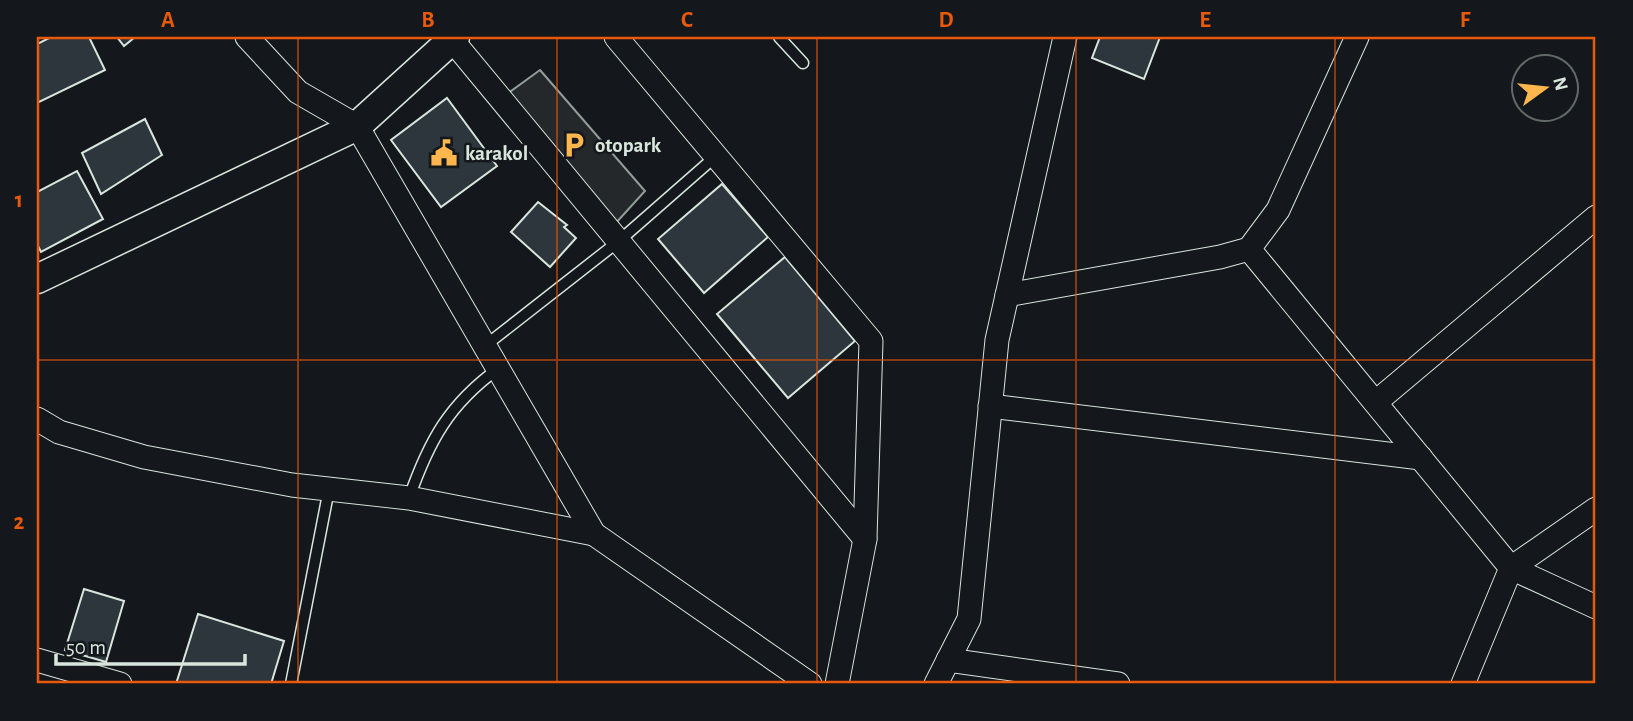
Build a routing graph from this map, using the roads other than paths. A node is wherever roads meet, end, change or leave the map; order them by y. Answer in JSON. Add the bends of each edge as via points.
{"nodes":[{"id":1,"x":247,"y":37,"type":"edge"},
{"id":2,"x":616,"y":37,"type":"edge"},
{"id":3,"x":779,"y":37,"type":"edge"},
{"id":4,"x":1065,"y":37,"type":"edge"},
{"id":5,"x":454,"y":38,"type":"edge"},
{"id":6,"x":1356,"y":38,"type":"edge"},
{"id":7,"x":803,"y":64,"type":"dead end"},
{"id":8,"x":357,"y":126,"type":"junction"},
{"id":9,"x":716,"y":156,"type":"junction"},
{"id":10,"x":1596,"y":217,"type":"edge"},
{"id":11,"x":618,"y":241,"type":"junction"},
{"id":12,"x":1249,"y":249,"type":"junction"},
{"id":13,"x":37,"y":279,"type":"edge"},
{"id":14,"x":1007,"y":295,"type":"junction"},
{"id":15,"x":486,"y":345,"type":"junction"},
{"id":16,"x":499,"y":368,"type":"junction"},
{"id":17,"x":1376,"y":402,"type":"junction"},
{"id":18,"x":990,"y":406,"type":"junction"},
{"id":19,"x":37,"y":419,"type":"edge"},
{"id":20,"x":1421,"y":458,"type":"junction"},
{"id":21,"x":329,"y":489,"type":"junction"},
{"id":22,"x":409,"y":498,"type":"junction"},
{"id":23,"x":1596,"y":509,"type":"edge"},
{"id":24,"x":594,"y":534,"type":"junction"},
{"id":25,"x":865,"y":539,"type":"junction"},
{"id":26,"x":1511,"y":568,"type":"junction"},
{"id":27,"x":1596,"y":607,"type":"edge"},
{"id":28,"x":37,"y":660,"type":"edge"},
{"id":29,"x":948,"y":660,"type":"junction"},
{"id":30,"x":120,"y":684,"type":"edge"},
{"id":31,"x":291,"y":684,"type":"edge"},
{"id":32,"x":810,"y":684,"type":"edge"},
{"id":33,"x":837,"y":684,"type":"edge"},
{"id":34,"x":936,"y":684,"type":"edge"},
{"id":35,"x":1118,"y":684,"type":"edge"},
{"id":36,"x":1464,"y":684,"type":"edge"}],
"edges":[{"from":1,"to":8,"type":"street","via":[[298,92]]},
{"from":2,"to":9,"type":"street"},
{"from":3,"to":7,"type":"lane"},
{"from":4,"to":14,"type":"street"},
{"from":5,"to":8,"type":"street"},
{"from":5,"to":11,"type":"street"},
{"from":6,"to":12,"type":"street","via":[[1279,210]]},
{"from":8,"to":13,"type":"street"},
{"from":8,"to":15,"type":"street"},
{"from":9,"to":11,"type":"lane"},
{"from":9,"to":25,"type":"street","via":[[871,341]]},
{"from":10,"to":17,"type":"street"},
{"from":11,"to":15,"type":"lane"},
{"from":11,"to":25,"type":"street"},
{"from":12,"to":14,"type":"street"},
{"from":12,"to":17,"type":"street"},
{"from":14,"to":18,"type":"street"},
{"from":15,"to":16,"type":"street"},
{"from":16,"to":22,"type":"lane","via":[[454,409],[426,450]]},
{"from":16,"to":24,"type":"street"},
{"from":17,"to":20,"type":"street"},
{"from":18,"to":20,"type":"street"},
{"from":18,"to":29,"type":"street","via":[[969,619]]},
{"from":19,"to":21,"type":"street","via":[[59,432],[144,457]]},
{"from":20,"to":26,"type":"street"},
{"from":21,"to":22,"type":"street"},
{"from":21,"to":31,"type":"lane"},
{"from":22,"to":24,"type":"street"},
{"from":23,"to":26,"type":"street"},
{"from":24,"to":32,"type":"street"},
{"from":25,"to":33,"type":"street"},
{"from":26,"to":27,"type":"street"},
{"from":26,"to":36,"type":"street"},
{"from":28,"to":30,"type":"street"},
{"from":29,"to":34,"type":"street"},
{"from":29,"to":35,"type":"street"}]}
